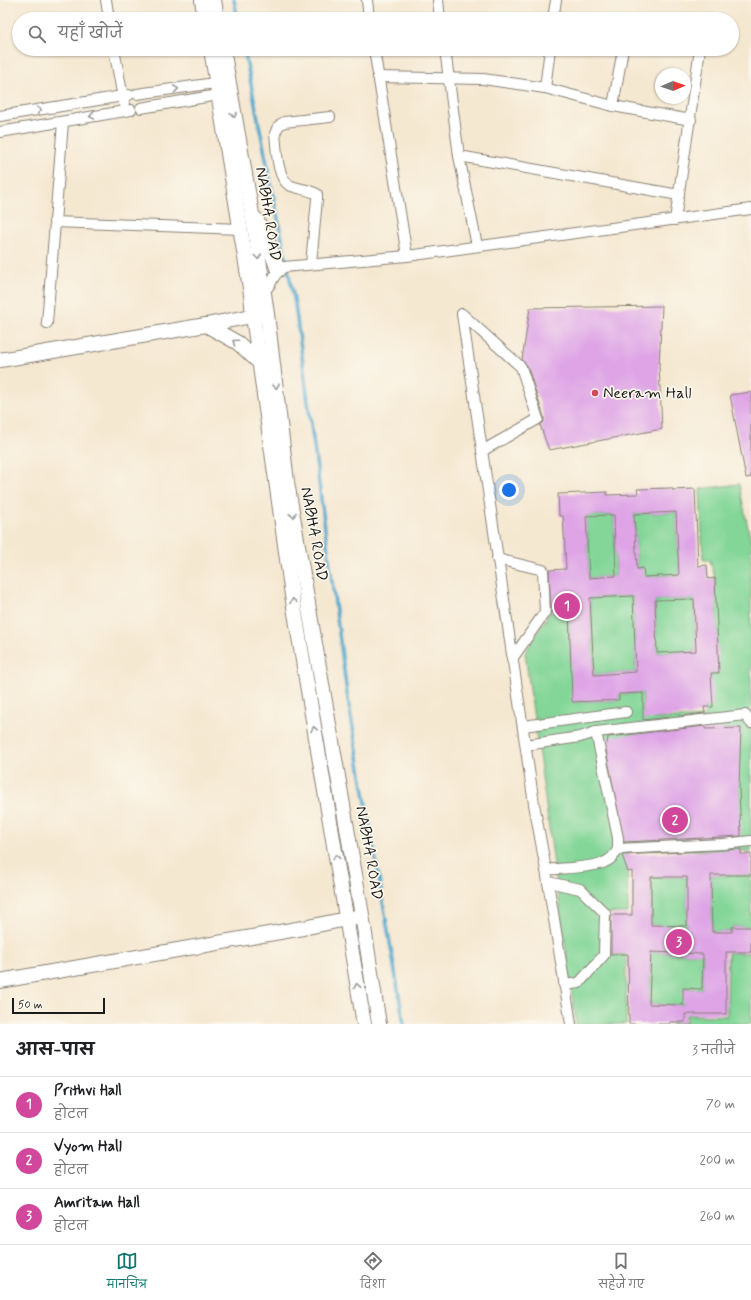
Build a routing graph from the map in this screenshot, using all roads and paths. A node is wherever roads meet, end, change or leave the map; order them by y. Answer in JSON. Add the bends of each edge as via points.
{"nodes":[{"id":1,"x":106,"y":0,"type":"edge"},
{"id":2,"x":202,"y":0,"type":"edge"},
{"id":3,"x":214,"y":0,"type":"edge"},
{"id":4,"x":367,"y":0,"type":"edge"},
{"id":5,"x":438,"y":0,"type":"edge"},
{"id":6,"x":556,"y":0,"type":"edge"},
{"id":7,"x":108,"y":12,"type":"edge"},
{"id":8,"x":204,"y":12,"type":"edge"},
{"id":9,"x":216,"y":12,"type":"edge"},
{"id":10,"x":369,"y":12,"type":"edge"},
{"id":11,"x":439,"y":12,"type":"edge"},
{"id":12,"x":554,"y":12,"type":"edge"},
{"id":13,"x":116,"y":56,"type":"edge"},
{"id":14,"x":213,"y":56,"type":"edge"},
{"id":15,"x":222,"y":56,"type":"edge"},
{"id":16,"x":375,"y":56,"type":"edge"},
{"id":17,"x":445,"y":56,"type":"edge"},
{"id":18,"x":549,"y":56,"type":"edge"},
{"id":19,"x":622,"y":56,"type":"edge"},
{"id":20,"x":699,"y":56,"type":"edge"},
{"id":21,"x":378,"y":76,"type":"junction"},
{"id":22,"x":449,"y":78,"type":"junction"},
{"id":23,"x":223,"y":88,"type":"junction"},
{"id":24,"x":545,"y":88,"type":"junction"},
{"id":25,"x":129,"y":95,"type":"junction"},
{"id":26,"x":613,"y":106,"type":"junction"},
{"id":27,"x":132,"y":110,"type":"junction"},
{"id":28,"x":0,"y":116,"type":"edge"},
{"id":29,"x":330,"y":117,"type":"dead end"},
{"id":30,"x":691,"y":120,"type":"junction"},
{"id":31,"x":63,"y":122,"type":"junction"},
{"id":32,"x":0,"y":132,"type":"edge"},
{"id":33,"x":459,"y":156,"type":"junction"},
{"id":34,"x":680,"y":195,"type":"junction"},
{"id":35,"x":751,"y":209,"type":"edge"},
{"id":36,"x":252,"y":214,"type":"junction"},
{"id":37,"x":675,"y":220,"type":"junction"},
{"id":38,"x":54,"y":222,"type":"junction"},
{"id":39,"x":241,"y":229,"type":"junction"},
{"id":40,"x":477,"y":246,"type":"junction"},
{"id":41,"x":407,"y":256,"type":"junction"},
{"id":42,"x":311,"y":264,"type":"junction"},
{"id":43,"x":284,"y":268,"type":"junction"},
{"id":44,"x":257,"y":292,"type":"junction"},
{"id":45,"x":260,"y":315,"type":"junction"},
{"id":46,"x":47,"y":323,"type":"dead end"},
{"id":47,"x":206,"y":325,"type":"junction"},
{"id":48,"x":0,"y":360,"type":"edge"},
{"id":49,"x":260,"y":363,"type":"junction"},
{"id":50,"x":482,"y":451,"type":"junction"},
{"id":51,"x":497,"y":560,"type":"junction"},
{"id":52,"x":294,"y":562,"type":"junction"},
{"id":53,"x":512,"y":659,"type":"junction"},
{"id":54,"x":626,"y":712,"type":"dead end"},
{"id":55,"x":751,"y":723,"type":"edge"},
{"id":56,"x":523,"y":726,"type":"junction"},
{"id":57,"x":596,"y":732,"type":"junction"},
{"id":58,"x":526,"y":745,"type":"junction"},
{"id":59,"x":751,"y":841,"type":"edge"},
{"id":60,"x":618,"y":849,"type":"junction"},
{"id":61,"x":546,"y":870,"type":"junction"},
{"id":62,"x":548,"y":882,"type":"junction"},
{"id":63,"x":362,"y":915,"type":"junction"},
{"id":64,"x":346,"y":919,"type":"junction"},
{"id":65,"x":0,"y":982,"type":"edge"},
{"id":66,"x":564,"y":985,"type":"junction"},
{"id":67,"x":364,"y":1024,"type":"edge"},
{"id":68,"x":379,"y":1024,"type":"edge"},
{"id":69,"x":571,"y":1024,"type":"edge"}],
"edges":[{"from":1,"to":7,"type":"street"},
{"from":2,"to":8,"type":"main road"},
{"from":3,"to":9,"type":"main road"},
{"from":4,"to":10,"type":"street"},
{"from":5,"to":11,"type":"street"},
{"from":6,"to":12,"type":"street"},
{"from":13,"to":25,"type":"street"},
{"from":14,"to":23,"type":"main road","name":"NABHA ROAD"},
{"from":15,"to":23,"type":"main road","name":"NABHA ROAD"},
{"from":16,"to":21,"type":"street"},
{"from":17,"to":22,"type":"street"},
{"from":18,"to":24,"type":"street"},
{"from":19,"to":26,"type":"street"},
{"from":20,"to":30,"type":"street"},
{"from":21,"to":22,"type":"street"},
{"from":21,"to":41,"type":"street"},
{"from":22,"to":24,"type":"street"},
{"from":22,"to":33,"type":"street"},
{"from":25,"to":23,"type":"street","one_way":true},
{"from":23,"to":27,"type":"street"},
{"from":23,"to":36,"type":"main road","name":"NABHA ROAD","one_way":true},
{"from":23,"to":39,"type":"main road","name":"NABHA ROAD"},
{"from":24,"to":26,"type":"street"},
{"from":25,"to":27,"type":"street"},
{"from":28,"to":25,"type":"street","one_way":true},
{"from":26,"to":30,"type":"street"},
{"from":27,"to":31,"type":"street","one_way":true},
{"from":29,"to":42,"type":"street","via":[[284,122],[276,128],[275,134],[282,178],[290,185],[317,194]]},
{"from":30,"to":34,"type":"street"},
{"from":31,"to":32,"type":"street"},
{"from":31,"to":38,"type":"street"},
{"from":33,"to":34,"type":"street"},
{"from":33,"to":40,"type":"street"},
{"from":34,"to":37,"type":"street"},
{"from":35,"to":37,"type":"street"},
{"from":36,"to":43,"type":"main road"},
{"from":36,"to":44,"type":"main road","name":"NABHA ROAD","one_way":true},
{"from":37,"to":40,"type":"street"},
{"from":38,"to":39,"type":"street"},
{"from":38,"to":46,"type":"street"},
{"from":39,"to":44,"type":"main road","name":"NABHA ROAD"},
{"from":40,"to":41,"type":"street"},
{"from":41,"to":42,"type":"street"},
{"from":42,"to":43,"type":"street"},
{"from":43,"to":44,"type":"street","via":[[273,276],[267,290]]},
{"from":44,"to":45,"type":"main road","name":"NABHA ROAD"},
{"from":45,"to":47,"type":"main road"},
{"from":45,"to":49,"type":"main road","name":"NABHA ROAD"},
{"from":45,"to":52,"type":"main road","name":"NABHA ROAD","one_way":true,"via":[[287,482]]},
{"from":47,"to":48,"type":"main road"},
{"from":49,"to":47,"type":"main road","one_way":true,"via":[[238,343]]},
{"from":49,"to":52,"type":"main road","name":"NABHA ROAD"},
{"from":50,"to":50,"type":"street","via":[[474,398],[462,314],[521,367],[538,418]]},
{"from":50,"to":51,"type":"street"},
{"from":51,"to":53,"type":"street"},
{"from":51,"to":53,"type":"street","via":[[543,570],[545,612]]},
{"from":52,"to":63,"type":"main road","name":"NABHA ROAD"},
{"from":64,"to":52,"type":"main road","name":"NABHA ROAD","one_way":true},
{"from":53,"to":56,"type":"street"},
{"from":54,"to":56,"type":"street"},
{"from":55,"to":57,"type":"street","via":[[745,715]]},
{"from":56,"to":58,"type":"street"},
{"from":57,"to":58,"type":"street"},
{"from":57,"to":60,"type":"street","via":[[618,838]]},
{"from":58,"to":61,"type":"street"},
{"from":59,"to":60,"type":"street"},
{"from":60,"to":61,"type":"street","via":[[605,863]]},
{"from":61,"to":62,"type":"street"},
{"from":62,"to":66,"type":"street"},
{"from":62,"to":66,"type":"street","via":[[580,889],[605,913],[604,955],[579,983]]},
{"from":63,"to":64,"type":"main road"},
{"from":63,"to":68,"type":"main road","name":"NABHA ROAD"},
{"from":64,"to":65,"type":"main road"},
{"from":67,"to":64,"type":"main road","name":"NABHA ROAD","one_way":true},
{"from":66,"to":69,"type":"street"}]}
